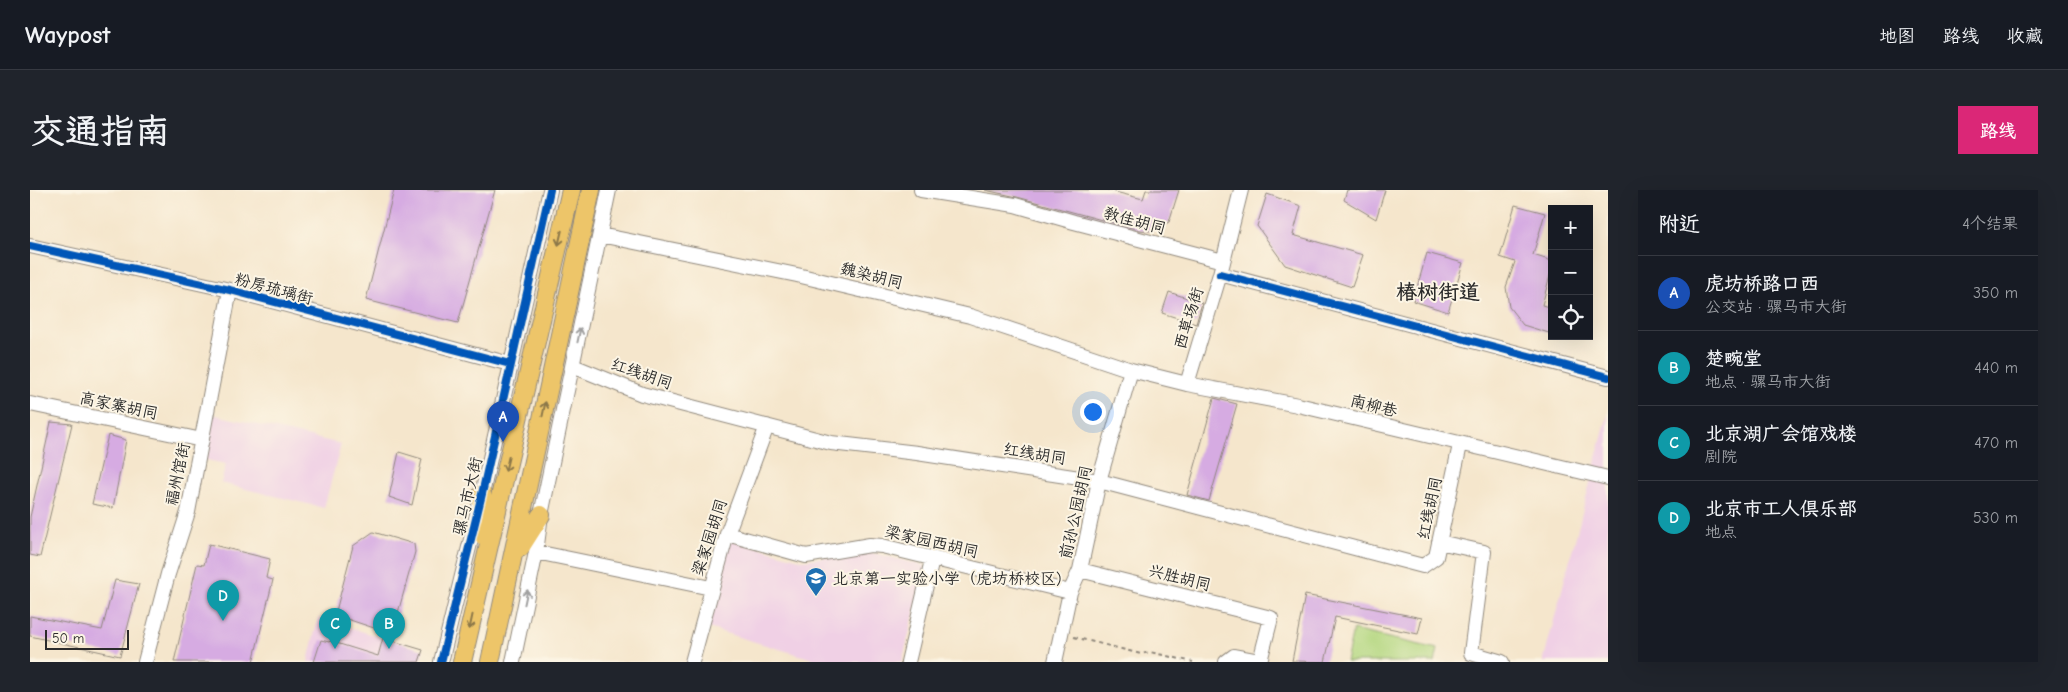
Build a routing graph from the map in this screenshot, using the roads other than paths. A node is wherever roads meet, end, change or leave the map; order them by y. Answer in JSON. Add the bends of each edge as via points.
{"nodes":[{"id":1,"x":550,"y":190,"type":"edge"},
{"id":2,"x":571,"y":190,"type":"edge"},
{"id":3,"x":591,"y":190,"type":"edge"},
{"id":4,"x":610,"y":190,"type":"edge"},
{"id":5,"x":921,"y":190,"type":"edge"},
{"id":6,"x":1241,"y":190,"type":"edge"},
{"id":7,"x":600,"y":235,"type":"junction"},
{"id":8,"x":30,"y":246,"type":"edge"},
{"id":9,"x":1221,"y":268,"type":"junction"},
{"id":10,"x":230,"y":290,"type":"junction"},
{"id":11,"x":510,"y":364,"type":"junction"},
{"id":12,"x":573,"y":366,"type":"junction"},
{"id":13,"x":1131,"y":370,"type":"junction"},
{"id":14,"x":1608,"y":377,"type":"edge"},
{"id":15,"x":1187,"y":384,"type":"junction"},
{"id":16,"x":30,"y":404,"type":"edge"},
{"id":17,"x":766,"y":426,"type":"junction"},
{"id":18,"x":202,"y":440,"type":"junction"},
{"id":19,"x":1460,"y":444,"type":"junction"},
{"id":20,"x":1608,"y":478,"type":"edge"},
{"id":21,"x":1099,"y":481,"type":"junction"},
{"id":22,"x":482,"y":494,"type":"junction"},
{"id":23,"x":541,"y":515,"type":"junction"},
{"id":24,"x":727,"y":534,"type":"junction"},
{"id":25,"x":1439,"y":542,"type":"junction"},
{"id":26,"x":536,"y":552,"type":"junction"},
{"id":27,"x":486,"y":556,"type":"junction"},
{"id":28,"x":514,"y":557,"type":"junction"},
{"id":29,"x":932,"y":560,"type":"junction"},
{"id":30,"x":1080,"y":570,"type":"junction"},
{"id":31,"x":711,"y":588,"type":"junction"},
{"id":32,"x":1070,"y":592,"type":"junction"},
{"id":33,"x":1495,"y":661,"type":"edge"},
{"id":34,"x":145,"y":662,"type":"edge"},
{"id":35,"x":441,"y":662,"type":"edge"},
{"id":36,"x":462,"y":662,"type":"edge"},
{"id":37,"x":490,"y":662,"type":"edge"},
{"id":38,"x":513,"y":662,"type":"edge"},
{"id":39,"x":692,"y":662,"type":"edge"},
{"id":40,"x":908,"y":662,"type":"edge"},
{"id":41,"x":1055,"y":662,"type":"edge"},
{"id":42,"x":1226,"y":662,"type":"edge"}],
"edges":[{"from":1,"to":11,"type":"street","name":"骡马市大街"},
{"from":2,"to":27,"type":"main road","name":"骡马市大街","one_way":true},
{"from":28,"to":3,"type":"main road","one_way":true},
{"from":4,"to":7,"type":"street"},
{"from":5,"to":9,"type":"street","name":"教佳胡同","via":[[1015,205]]},
{"from":6,"to":9,"type":"street","name":"西草场街"},
{"from":12,"to":7,"type":"street","one_way":true},
{"from":7,"to":13,"type":"street","name":"魏染胡同","via":[[797,275],[970,316]]},
{"from":8,"to":10,"type":"street","name":"粉房琉璃街"},
{"from":9,"to":14,"type":"street","name":"教佳胡同"},
{"from":9,"to":15,"type":"street","name":"西草场街"},
{"from":10,"to":11,"type":"street","name":"粉房琉璃街"},
{"from":10,"to":18,"type":"street","name":"福州馆街"},
{"from":11,"to":22,"type":"street","name":"骡马市大街"},
{"from":12,"to":17,"type":"street","name":"红线胡同","via":[[642,394]]},
{"from":12,"to":23,"type":"street"},
{"from":13,"to":15,"type":"street","name":"南柳巷"},
{"from":13,"to":21,"type":"street","name":"前孙公园胡同"},
{"from":15,"to":19,"type":"street","name":"南柳巷","via":[[1298,405]]},
{"from":16,"to":18,"type":"street","name":"高家寨胡同"},
{"from":17,"to":21,"type":"street","name":"红线胡同","via":[[831,443],[917,452]]},
{"from":17,"to":24,"type":"street","name":"梁家园胡同"},
{"from":18,"to":34,"type":"street","name":"福州馆街","via":[[188,512]]},
{"from":19,"to":20,"type":"street","name":"南柳巷"},
{"from":19,"to":25,"type":"street","name":"红线胡同"},
{"from":21,"to":25,"type":"street","name":"红线胡同","via":[[1423,566],[1436,557]]},
{"from":21,"to":30,"type":"street","name":"前孙公园胡同"},
{"from":22,"to":27,"type":"main road"},
{"from":22,"to":35,"type":"street","name":"骡马市大街"},
{"from":23,"to":26,"type":"street"},
{"from":23,"to":28,"type":"main road"},
{"from":24,"to":29,"type":"street","name":"梁家园西胡同","via":[[806,556],[870,545]]},
{"from":24,"to":31,"type":"street","name":"梁家园胡同"},
{"from":25,"to":33,"type":"street","via":[[1484,552],[1471,653]]},
{"from":26,"to":31,"type":"street"},
{"from":38,"to":26,"type":"street","one_way":true},
{"from":27,"to":36,"type":"main road","name":"骡马市大街","one_way":true},
{"from":28,"to":37,"type":"main road"},
{"from":29,"to":32,"type":"street","name":"梁家园西胡同"},
{"from":29,"to":40,"type":"street"},
{"from":30,"to":32,"type":"street","name":"前孙公园胡同"},
{"from":30,"to":42,"type":"street","name":"兴胜胡同","via":[[1271,618],[1260,661],[1234,656]]},
{"from":31,"to":39,"type":"street","name":"梁家园胡同"},
{"from":32,"to":41,"type":"street","name":"前孙公园胡同"}]}
